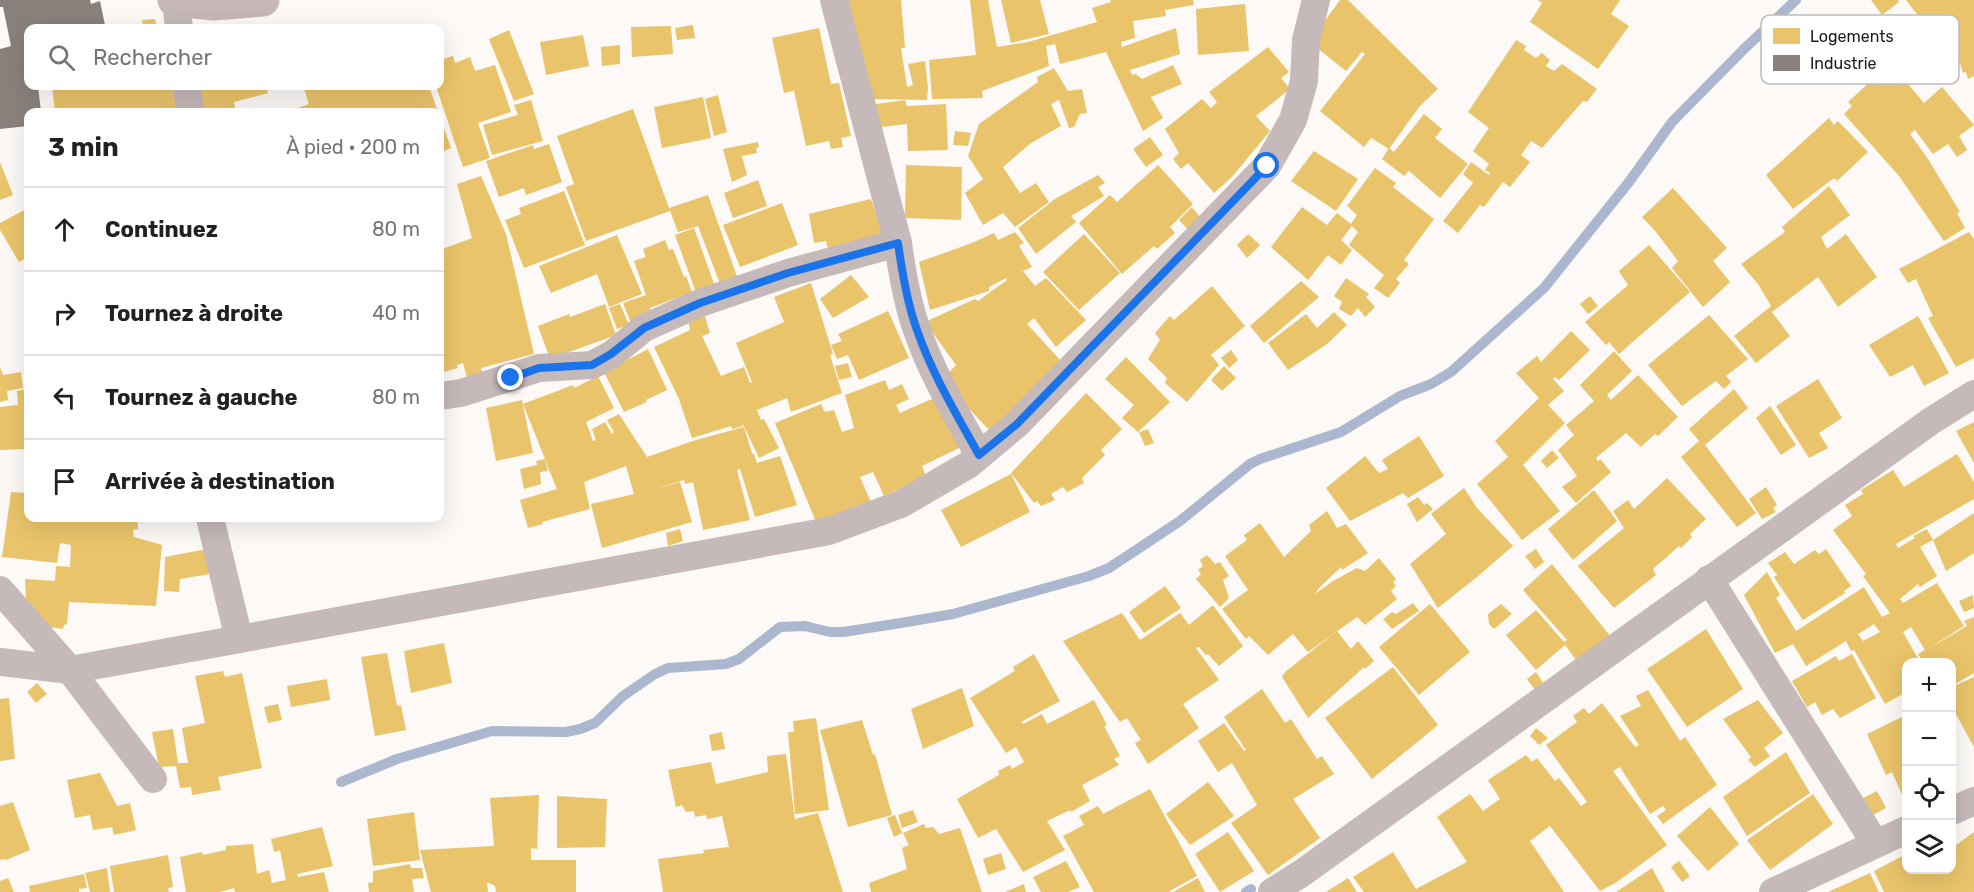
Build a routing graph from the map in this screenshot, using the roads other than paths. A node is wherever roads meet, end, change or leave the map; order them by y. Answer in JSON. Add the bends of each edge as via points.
{"nodes":[{"id":1,"x":175,"y":0,"type":"edge"},
{"id":2,"x":263,"y":0,"type":"edge"},
{"id":3,"x":834,"y":0,"type":"edge"},
{"id":4,"x":1316,"y":0,"type":"edge"},
{"id":5,"x":178,"y":24,"type":"edge"},
{"id":6,"x":187,"y":90,"type":"edge"},
{"id":7,"x":190,"y":108,"type":"edge"},
{"id":8,"x":898,"y":243,"type":"junction"},
{"id":9,"x":1974,"y":394,"type":"edge"},
{"id":10,"x":444,"y":395,"type":"edge"},
{"id":11,"x":979,"y":455,"type":"junction"},
{"id":12,"x":211,"y":522,"type":"edge"},
{"id":13,"x":1709,"y":579,"type":"junction"},
{"id":14,"x":0,"y":590,"type":"edge"},
{"id":15,"x":239,"y":639,"type":"junction"},
{"id":16,"x":0,"y":662,"type":"edge"},
{"id":17,"x":70,"y":670,"type":"junction"},
{"id":18,"x":153,"y":780,"type":"dead end"},
{"id":19,"x":1974,"y":801,"type":"edge"},
{"id":20,"x":1956,"y":809,"type":"edge"},
{"id":21,"x":1902,"y":832,"type":"edge"},
{"id":22,"x":1875,"y":843,"type":"junction"},
{"id":23,"x":1272,"y":892,"type":"edge"},
{"id":24,"x":1773,"y":892,"type":"edge"}],
"edges":[{"from":1,"to":2,"type":"main road","via":[[214,4]]},
{"from":1,"to":5,"type":"street"},
{"from":3,"to":8,"type":"street"},
{"from":4,"to":11,"type":"street","via":[[1306,40],[1304,81],[1293,120],[1267,166],[1017,424]]},
{"from":6,"to":7,"type":"street"},
{"from":8,"to":10,"type":"street","via":[[788,273],[700,303],[644,328],[592,365],[539,368]]},
{"from":8,"to":11,"type":"street","via":[[916,329]]},
{"from":9,"to":13,"type":"street"},
{"from":11,"to":15,"type":"street","via":[[901,504],[829,531]]},
{"from":12,"to":15,"type":"street"},
{"from":13,"to":22,"type":"street"},
{"from":13,"to":23,"type":"street"},
{"from":14,"to":17,"type":"street"},
{"from":15,"to":17,"type":"street"},
{"from":16,"to":17,"type":"street"},
{"from":17,"to":18,"type":"street"},
{"from":19,"to":20,"type":"street"},
{"from":21,"to":22,"type":"street"},
{"from":22,"to":24,"type":"street"}]}
